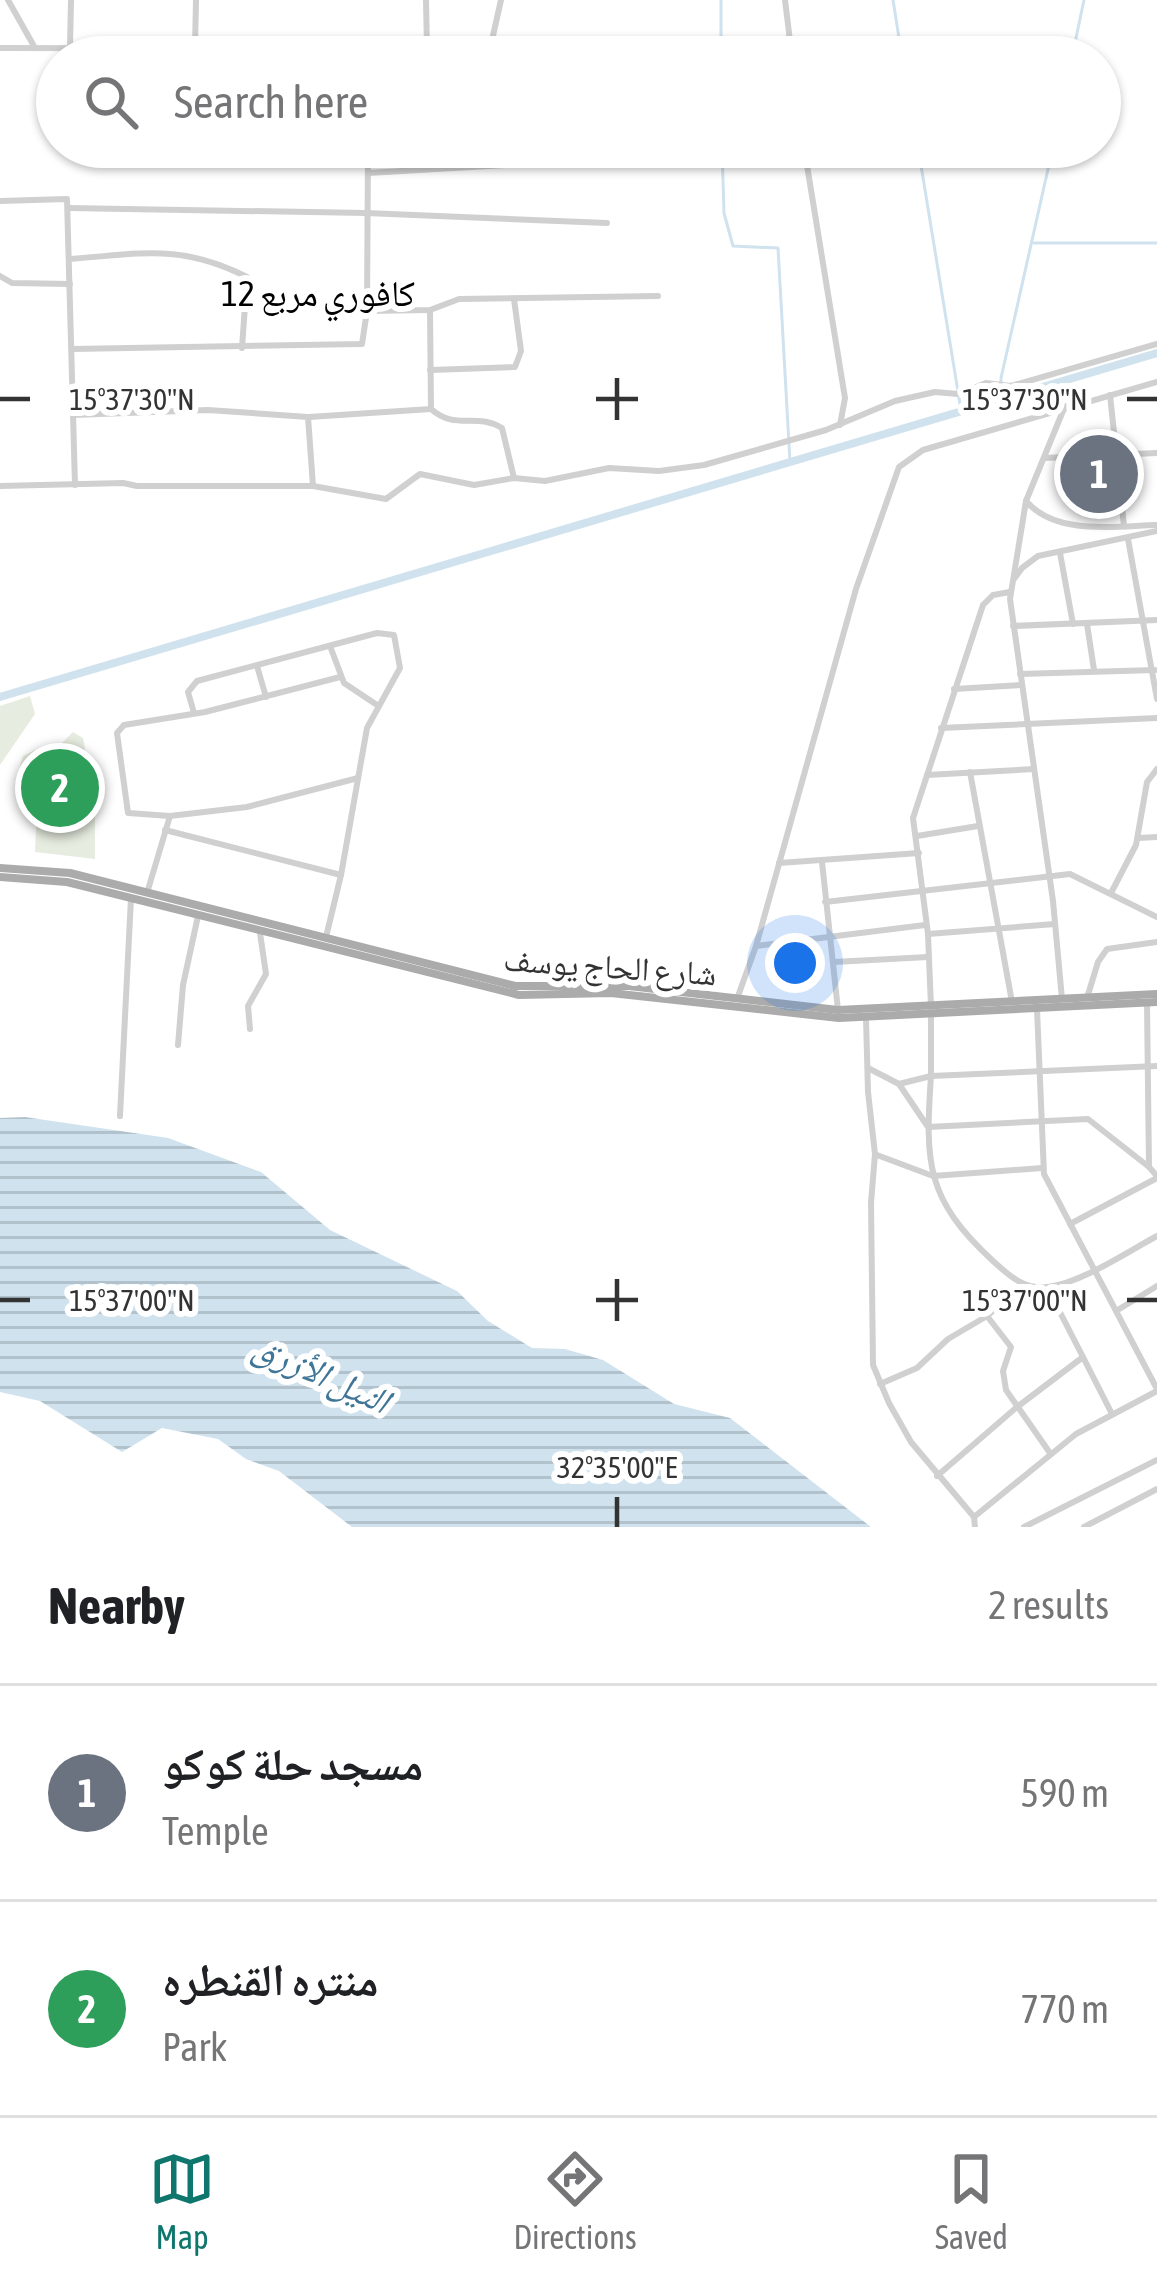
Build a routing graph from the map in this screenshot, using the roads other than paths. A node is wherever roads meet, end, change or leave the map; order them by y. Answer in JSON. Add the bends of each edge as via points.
{"nodes":[{"id":1,"x":8,"y":0,"type":"edge"},
{"id":2,"x":71,"y":0,"type":"edge"},
{"id":3,"x":196,"y":0,"type":"edge"},
{"id":4,"x":426,"y":0,"type":"edge"},
{"id":5,"x":501,"y":0,"type":"edge"},
{"id":6,"x":785,"y":0,"type":"edge"},
{"id":7,"x":70,"y":36,"type":"edge"},
{"id":8,"x":195,"y":36,"type":"edge"},
{"id":9,"x":427,"y":36,"type":"edge"},
{"id":10,"x":493,"y":36,"type":"edge"},
{"id":11,"x":789,"y":36,"type":"edge"},
{"id":12,"x":0,"y":48,"type":"edge"},
{"id":13,"x":35,"y":48,"type":"joint"},
{"id":14,"x":367,"y":168,"type":"edge"},
{"id":15,"x":454,"y":168,"type":"edge"},
{"id":16,"x":807,"y":168,"type":"edge"},
{"id":17,"x":367,"y":173,"type":"junction"},
{"id":18,"x":0,"y":201,"type":"edge"},
{"id":19,"x":68,"y":208,"type":"junction"},
{"id":20,"x":366,"y":213,"type":"junction"},
{"id":21,"x":608,"y":224,"type":"dead end"},
{"id":22,"x":69,"y":259,"type":"junction"},
{"id":23,"x":0,"y":276,"type":"edge"},
{"id":24,"x":70,"y":284,"type":"junction"},
{"id":25,"x":658,"y":296,"type":"dead end"},
{"id":26,"x":514,"y":298,"type":"junction"},
{"id":27,"x":430,"y":310,"type":"junction"},
{"id":28,"x":367,"y":311,"type":"junction"},
{"id":29,"x":1157,"y":344,"type":"edge"},
{"id":30,"x":242,"y":347,"type":"junction"},
{"id":31,"x":71,"y":349,"type":"junction"},
{"id":32,"x":430,"y":370,"type":"junction"},
{"id":33,"x":1157,"y":382,"type":"edge"},
{"id":34,"x":1110,"y":395,"type":"junction"},
{"id":35,"x":1065,"y":406,"type":"junction"},
{"id":36,"x":431,"y":409,"type":"junction"},
{"id":37,"x":73,"y":415,"type":"junction"},
{"id":38,"x":308,"y":417,"type":"junction"},
{"id":39,"x":840,"y":425,"type":"junction"},
{"id":40,"x":1157,"y":454,"type":"edge"},
{"id":41,"x":1119,"y":455,"type":"junction"},
{"id":42,"x":1044,"y":458,"type":"junction"},
{"id":43,"x":514,"y":478,"type":"junction"},
{"id":44,"x":75,"y":485,"type":"junction"},
{"id":45,"x":0,"y":486,"type":"edge"},
{"id":46,"x":313,"y":486,"type":"junction"},
{"id":47,"x":1026,"y":501,"type":"junction"},
{"id":48,"x":1124,"y":526,"type":"junction"},
{"id":49,"x":1157,"y":528,"type":"edge"},
{"id":50,"x":1128,"y":539,"type":"junction"},
{"id":51,"x":1060,"y":553,"type":"junction"},
{"id":52,"x":1010,"y":590,"type":"junction"},
{"id":53,"x":1157,"y":620,"type":"edge"},
{"id":54,"x":1144,"y":621,"type":"junction"},
{"id":55,"x":1072,"y":624,"type":"junction"},
{"id":56,"x":1087,"y":624,"type":"junction"},
{"id":57,"x":1013,"y":626,"type":"junction"},
{"id":58,"x":330,"y":646,"type":"junction"},
{"id":59,"x":257,"y":665,"type":"junction"},
{"id":60,"x":1094,"y":670,"type":"junction"},
{"id":61,"x":1155,"y":670,"type":"edge"},
{"id":62,"x":1020,"y":674,"type":"junction"},
{"id":63,"x":340,"y":677,"type":"junction"},
{"id":64,"x":1022,"y":685,"type":"junction"},
{"id":65,"x":954,"y":689,"type":"junction"},
{"id":66,"x":266,"y":697,"type":"junction"},
{"id":67,"x":1157,"y":699,"type":"edge"},
{"id":68,"x":378,"y":705,"type":"junction"},
{"id":69,"x":194,"y":713,"type":"junction"},
{"id":70,"x":1157,"y":718,"type":"edge"},
{"id":71,"x":1027,"y":724,"type":"junction"},
{"id":72,"x":941,"y":728,"type":"junction"},
{"id":73,"x":1034,"y":769,"type":"junction"},
{"id":74,"x":1157,"y":770,"type":"edge"},
{"id":75,"x":970,"y":772,"type":"junction"},
{"id":76,"x":927,"y":775,"type":"junction"},
{"id":77,"x":358,"y":778,"type":"junction"},
{"id":78,"x":170,"y":816,"type":"junction"},
{"id":79,"x":978,"y":826,"type":"junction"},
{"id":80,"x":166,"y":830,"type":"junction"},
{"id":81,"x":917,"y":836,"type":"junction"},
{"id":82,"x":1157,"y":837,"type":"edge"},
{"id":83,"x":1138,"y":838,"type":"junction"},
{"id":84,"x":920,"y":853,"type":"junction"},
{"id":85,"x":822,"y":862,"type":"junction"},
{"id":86,"x":779,"y":863,"type":"junction"},
{"id":87,"x":0,"y":872,"type":"edge"},
{"id":88,"x":341,"y":875,"type":"junction"},
{"id":89,"x":1049,"y":875,"type":"junction"},
{"id":90,"x":989,"y":883,"type":"junction"},
{"id":91,"x":923,"y":890,"type":"junction"},
{"id":92,"x":147,"y":893,"type":"junction"},
{"id":93,"x":1112,"y":893,"type":"junction"},
{"id":94,"x":131,"y":897,"type":"junction"},
{"id":95,"x":824,"y":902,"type":"junction"},
{"id":96,"x":197,"y":916,"type":"junction"},
{"id":97,"x":1157,"y":917,"type":"edge"},
{"id":98,"x":1055,"y":924,"type":"junction"},
{"id":99,"x":998,"y":926,"type":"junction"},
{"id":100,"x":927,"y":929,"type":"junction"},
{"id":101,"x":260,"y":933,"type":"junction"},
{"id":102,"x":827,"y":936,"type":"junction"},
{"id":103,"x":324,"y":940,"type":"junction"},
{"id":104,"x":1157,"y":942,"type":"edge"},
{"id":105,"x":756,"y":946,"type":"junction"},
{"id":106,"x":928,"y":957,"type":"junction"},
{"id":107,"x":834,"y":962,"type":"junction"},
{"id":108,"x":1087,"y":998,"type":"junction"},
{"id":109,"x":737,"y":999,"type":"junction"},
{"id":110,"x":1062,"y":999,"type":"junction"},
{"id":111,"x":1154,"y":1000,"type":"edge"},
{"id":112,"x":1012,"y":1002,"type":"junction"},
{"id":113,"x":838,"y":1010,"type":"junction"},
{"id":114,"x":1037,"y":1010,"type":"junction"},
{"id":115,"x":931,"y":1011,"type":"junction"},
{"id":116,"x":866,"y":1018,"type":"junction"},
{"id":117,"x":250,"y":1029,"type":"dead end"},
{"id":118,"x":178,"y":1045,"type":"dead end"},
{"id":119,"x":1153,"y":1066,"type":"edge"},
{"id":120,"x":866,"y":1068,"type":"junction"},
{"id":121,"x":1040,"y":1071,"type":"junction"},
{"id":122,"x":931,"y":1076,"type":"junction"},
{"id":123,"x":899,"y":1084,"type":"junction"},
{"id":124,"x":120,"y":1116,"type":"dead end"},
{"id":125,"x":1042,"y":1119,"type":"junction"},
{"id":126,"x":928,"y":1127,"type":"junction"},
{"id":127,"x":875,"y":1154,"type":"junction"},
{"id":128,"x":1149,"y":1167,"type":"junction"},
{"id":129,"x":1042,"y":1168,"type":"junction"},
{"id":130,"x":933,"y":1176,"type":"junction"},
{"id":131,"x":1157,"y":1177,"type":"edge"},
{"id":132,"x":1069,"y":1224,"type":"junction"},
{"id":133,"x":1155,"y":1237,"type":"edge"},
{"id":134,"x":1157,"y":1249,"type":"edge"},
{"id":135,"x":1092,"y":1269,"type":"junction"},
{"id":136,"x":1024,"y":1285,"type":"junction"},
{"id":137,"x":1157,"y":1286,"type":"edge"},
{"id":138,"x":1047,"y":1287,"type":"junction"},
{"id":139,"x":1116,"y":1310,"type":"junction"},
{"id":140,"x":987,"y":1316,"type":"junction"},
{"id":141,"x":1083,"y":1357,"type":"junction"},
{"id":142,"x":880,"y":1384,"type":"junction"},
{"id":143,"x":1157,"y":1390,"type":"edge"},
{"id":144,"x":1017,"y":1407,"type":"junction"},
{"id":145,"x":1112,"y":1414,"type":"junction"},
{"id":146,"x":1050,"y":1454,"type":"junction"},
{"id":147,"x":1154,"y":1461,"type":"edge"},
{"id":148,"x":1157,"y":1473,"type":"edge"},
{"id":149,"x":937,"y":1476,"type":"junction"},
{"id":150,"x":1157,"y":1490,"type":"edge"},
{"id":151,"x":974,"y":1517,"type":"junction"},
{"id":152,"x":1090,"y":1526,"type":"edge"},
{"id":153,"x":975,"y":1527,"type":"edge"},
{"id":154,"x":1024,"y":1527,"type":"edge"}],
"edges":[{"from":1,"to":13,"type":"street"},
{"from":2,"to":7,"type":"street"},
{"from":3,"to":8,"type":"street"},
{"from":4,"to":9,"type":"street"},
{"from":5,"to":10,"type":"street"},
{"from":6,"to":11,"type":"street"},
{"from":12,"to":13,"type":"street"},
{"from":14,"to":17,"type":"street"},
{"from":15,"to":17,"type":"street"},
{"from":16,"to":39,"type":"street","via":[[845,398]]},
{"from":17,"to":20,"type":"street"},
{"from":18,"to":19,"type":"street","via":[[68,199]]},
{"from":19,"to":20,"type":"street"},
{"from":19,"to":22,"type":"street"},
{"from":20,"to":21,"type":"street"},
{"from":20,"to":28,"type":"street"},
{"from":22,"to":24,"type":"street"},
{"from":22,"to":30,"type":"street","via":[[158,250],[247,277]]},
{"from":23,"to":24,"type":"street"},
{"from":24,"to":31,"type":"street"},
{"from":25,"to":26,"type":"street"},
{"from":26,"to":27,"type":"street","via":[[459,298]]},
{"from":26,"to":32,"type":"street","via":[[521,351],[515,367]]},
{"from":27,"to":28,"type":"street"},
{"from":27,"to":32,"type":"street"},
{"from":28,"to":30,"type":"street","via":[[362,344]]},
{"from":29,"to":39,"type":"street","via":[[1011,386],[986,383],[895,401]]},
{"from":30,"to":31,"type":"street"},
{"from":31,"to":37,"type":"street"},
{"from":32,"to":36,"type":"street"},
{"from":33,"to":34,"type":"street"},
{"from":34,"to":35,"type":"street"},
{"from":34,"to":41,"type":"street"},
{"from":35,"to":42,"type":"street"},
{"from":35,"to":86,"type":"street","via":[[923,449],[899,467]]},
{"from":36,"to":38,"type":"street"},
{"from":36,"to":43,"type":"street","via":[[446,421],[502,428]]},
{"from":37,"to":38,"type":"street","via":[[208,410]]},
{"from":37,"to":44,"type":"street"},
{"from":38,"to":46,"type":"street"},
{"from":39,"to":43,"type":"street","via":[[686,468]]},
{"from":40,"to":41,"type":"street"},
{"from":41,"to":42,"type":"street"},
{"from":41,"to":48,"type":"street"},
{"from":42,"to":47,"type":"street"},
{"from":43,"to":46,"type":"street","via":[[474,485],[420,474],[386,499]]},
{"from":44,"to":45,"type":"street"},
{"from":44,"to":46,"type":"street"},
{"from":47,"to":48,"type":"street","via":[[1049,520]]},
{"from":47,"to":52,"type":"street"},
{"from":48,"to":49,"type":"street"},
{"from":49,"to":50,"type":"street"},
{"from":50,"to":51,"type":"street"},
{"from":50,"to":54,"type":"street"},
{"from":51,"to":52,"type":"street","via":[[1030,560]]},
{"from":51,"to":55,"type":"street"},
{"from":52,"to":57,"type":"street"},
{"from":52,"to":65,"type":"street","via":[[983,605]]},
{"from":53,"to":54,"type":"street"},
{"from":54,"to":56,"type":"street"},
{"from":54,"to":61,"type":"street"},
{"from":55,"to":56,"type":"street"},
{"from":55,"to":57,"type":"street"},
{"from":56,"to":60,"type":"street"},
{"from":57,"to":62,"type":"street"},
{"from":58,"to":59,"type":"street"},
{"from":58,"to":63,"type":"street"},
{"from":58,"to":68,"type":"street","via":[[394,635],[400,668]]},
{"from":59,"to":66,"type":"street"},
{"from":59,"to":69,"type":"street","via":[[190,685]]},
{"from":60,"to":61,"type":"street"},
{"from":60,"to":62,"type":"street"},
{"from":61,"to":67,"type":"street"},
{"from":62,"to":64,"type":"street"},
{"from":63,"to":66,"type":"street"},
{"from":63,"to":68,"type":"street"},
{"from":64,"to":65,"type":"street"},
{"from":64,"to":71,"type":"street"},
{"from":65,"to":72,"type":"street"},
{"from":66,"to":69,"type":"street"},
{"from":68,"to":77,"type":"street"},
{"from":69,"to":78,"type":"street","via":[[116,733],[128,813]]},
{"from":70,"to":71,"type":"street"},
{"from":71,"to":72,"type":"street"},
{"from":71,"to":73,"type":"street"},
{"from":72,"to":76,"type":"street"},
{"from":73,"to":75,"type":"street"},
{"from":73,"to":89,"type":"street"},
{"from":74,"to":83,"type":"street","via":[[1147,782]]},
{"from":75,"to":76,"type":"street"},
{"from":75,"to":79,"type":"street"},
{"from":76,"to":81,"type":"street","via":[[915,806]]},
{"from":77,"to":78,"type":"street","via":[[263,804]]},
{"from":77,"to":88,"type":"street"},
{"from":78,"to":80,"type":"street"},
{"from":79,"to":81,"type":"street"},
{"from":79,"to":90,"type":"street"},
{"from":80,"to":88,"type":"street"},
{"from":80,"to":92,"type":"street"},
{"from":81,"to":84,"type":"street"},
{"from":82,"to":83,"type":"street"},
{"from":83,"to":93,"type":"street"},
{"from":84,"to":85,"type":"street"},
{"from":84,"to":91,"type":"street"},
{"from":85,"to":86,"type":"street"},
{"from":85,"to":95,"type":"street"},
{"from":86,"to":105,"type":"street"},
{"from":87,"to":92,"type":"main road","name":"شارع الحاج يوسف","via":[[70,873]]},
{"from":87,"to":94,"type":"main road","name":"شارع الحاج يوسف"},
{"from":88,"to":103,"type":"street"},
{"from":89,"to":90,"type":"street"},
{"from":89,"to":93,"type":"street","via":[[1070,874]]},
{"from":89,"to":98,"type":"street"},
{"from":90,"to":91,"type":"street"},
{"from":90,"to":99,"type":"street"},
{"from":91,"to":95,"type":"street"},
{"from":91,"to":100,"type":"street"},
{"from":92,"to":103,"type":"main road","name":"شارع الحاج يوسف"},
{"from":93,"to":97,"type":"street"},
{"from":94,"to":96,"type":"main road","name":"شارع الحاج يوسف"},
{"from":94,"to":124,"type":"street"},
{"from":95,"to":102,"type":"street"},
{"from":96,"to":101,"type":"main road","name":"شارع الحاج يوسف"},
{"from":96,"to":118,"type":"street"},
{"from":98,"to":99,"type":"street"},
{"from":98,"to":110,"type":"street"},
{"from":99,"to":100,"type":"street"},
{"from":99,"to":112,"type":"street"},
{"from":100,"to":102,"type":"street"},
{"from":100,"to":106,"type":"street"},
{"from":101,"to":116,"type":"main road","name":"شارع الحاج يوسف","via":[[506,993],[611,993]]},
{"from":101,"to":117,"type":"street","via":[[266,974],[248,1006]]},
{"from":102,"to":105,"type":"street"},
{"from":102,"to":107,"type":"street"},
{"from":103,"to":109,"type":"main road","name":"شارع الحاج يوسف","via":[[500,984],[629,986]]},
{"from":104,"to":108,"type":"street","via":[[1107,950]]},
{"from":105,"to":109,"type":"street"},
{"from":106,"to":107,"type":"street"},
{"from":106,"to":115,"type":"street"},
{"from":107,"to":113,"type":"street"},
{"from":108,"to":110,"type":"main road","name":"شارع الحاج يوسف"},
{"from":108,"to":111,"type":"main road","name":"شارع الحاج يوسف"},
{"from":109,"to":113,"type":"main road","name":"شارع الحاج يوسف"},
{"from":110,"to":112,"type":"main road","name":"شارع الحاج يوسف"},
{"from":111,"to":114,"type":"main road","name":"شارع الحاج يوسف"},
{"from":111,"to":119,"type":"street"},
{"from":112,"to":115,"type":"main road","name":"شارع الحاج يوسف"},
{"from":113,"to":115,"type":"main road","name":"شارع الحاج يوسف"},
{"from":114,"to":115,"type":"main road","name":"شارع الحاج يوسف"},
{"from":114,"to":121,"type":"street"},
{"from":115,"to":116,"type":"main road","name":"شارع الحاج يوسف"},
{"from":115,"to":122,"type":"street"},
{"from":116,"to":120,"type":"street"},
{"from":119,"to":121,"type":"street"},
{"from":119,"to":128,"type":"street"},
{"from":120,"to":123,"type":"street"},
{"from":120,"to":127,"type":"street"},
{"from":121,"to":122,"type":"street"},
{"from":121,"to":125,"type":"street"},
{"from":122,"to":123,"type":"street"},
{"from":122,"to":126,"type":"street"},
{"from":123,"to":126,"type":"street"},
{"from":125,"to":126,"type":"street"},
{"from":125,"to":128,"type":"street","via":[[1094,1121]]},
{"from":125,"to":129,"type":"street"},
{"from":126,"to":130,"type":"street"},
{"from":127,"to":130,"type":"street"},
{"from":127,"to":142,"type":"street","via":[[873,1356]]},
{"from":128,"to":131,"type":"street"},
{"from":129,"to":130,"type":"street"},
{"from":129,"to":132,"type":"street"},
{"from":130,"to":136,"type":"street","via":[[951,1217]]},
{"from":131,"to":132,"type":"street"},
{"from":132,"to":135,"type":"street"},
{"from":133,"to":134,"type":"street"},
{"from":133,"to":135,"type":"street"},
{"from":135,"to":138,"type":"street"},
{"from":135,"to":139,"type":"street"},
{"from":136,"to":138,"type":"street"},
{"from":136,"to":140,"type":"street"},
{"from":137,"to":139,"type":"street"},
{"from":138,"to":141,"type":"street"},
{"from":139,"to":143,"type":"street"},
{"from":140,"to":142,"type":"street"},
{"from":140,"to":144,"type":"street","via":[[1010,1343],[1004,1382]]},
{"from":141,"to":144,"type":"street"},
{"from":141,"to":145,"type":"street"},
{"from":142,"to":149,"type":"street"},
{"from":143,"to":145,"type":"street"},
{"from":144,"to":146,"type":"street"},
{"from":144,"to":149,"type":"street"},
{"from":145,"to":146,"type":"street"},
{"from":146,"to":151,"type":"street"},
{"from":147,"to":148,"type":"street"},
{"from":147,"to":154,"type":"street"},
{"from":149,"to":151,"type":"street"},
{"from":150,"to":152,"type":"street"},
{"from":151,"to":153,"type":"street"}]}
